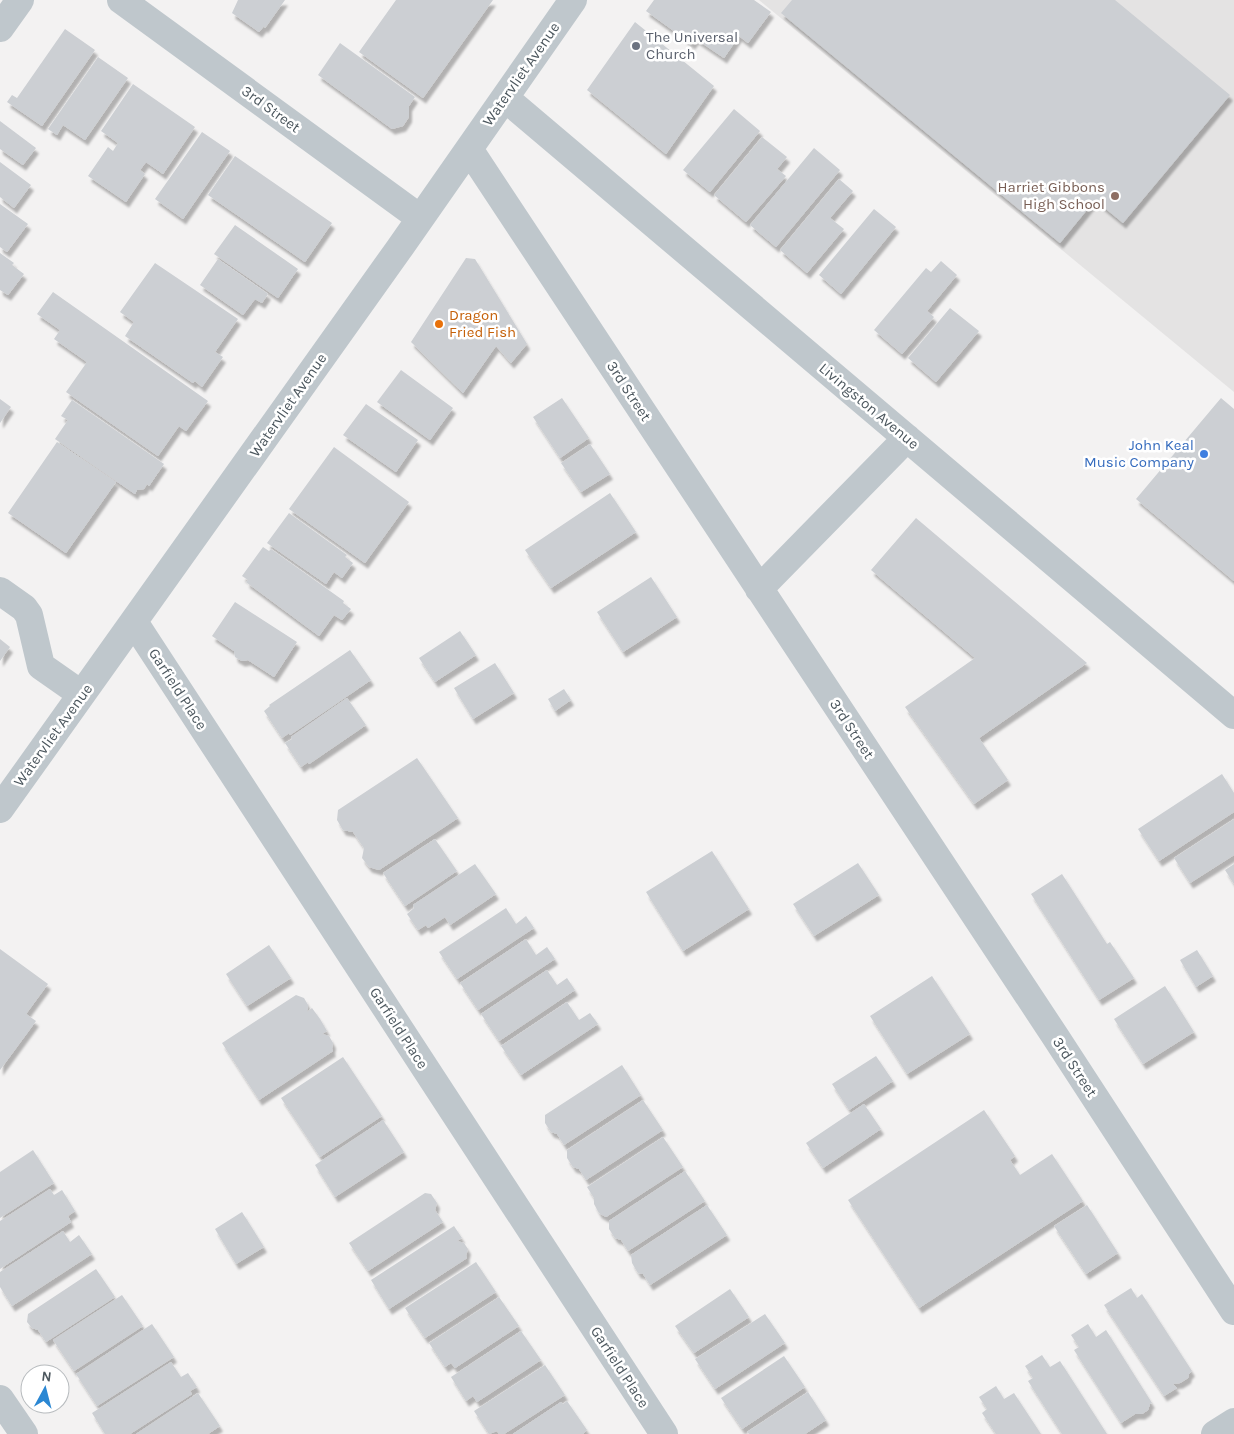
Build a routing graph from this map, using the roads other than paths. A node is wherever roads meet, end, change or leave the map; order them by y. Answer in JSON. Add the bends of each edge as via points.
{"nodes":[{"id":1,"x":20,"y":0,"type":"edge"},
{"id":2,"x":121,"y":0,"type":"edge"},
{"id":3,"x":573,"y":0,"type":"edge"},
{"id":4,"x":0,"y":28,"type":"edge"},
{"id":5,"x":505,"y":98,"type":"junction"},
{"id":6,"x":469,"y":149,"type":"junction"},
{"id":7,"x":420,"y":218,"type":"junction"},
{"id":8,"x":907,"y":438,"type":"junction"},
{"id":9,"x":759,"y":589,"type":"junction"},
{"id":10,"x":0,"y":591,"type":"edge"},
{"id":11,"x":134,"y":622,"type":"junction"},
{"id":12,"x":81,"y":694,"type":"junction"},
{"id":13,"x":1234,"y":715,"type":"edge"},
{"id":14,"x":0,"y":809,"type":"edge"},
{"id":15,"x":1234,"y":1311,"type":"edge"},
{"id":16,"x":0,"y":1398,"type":"edge"},
{"id":17,"x":1234,"y":1422,"type":"edge"},
{"id":18,"x":24,"y":1434,"type":"edge"},
{"id":19,"x":664,"y":1434,"type":"edge"},
{"id":20,"x":1216,"y":1434,"type":"edge"}],
"edges":[{"from":1,"to":4,"type":"street"},
{"from":2,"to":7,"type":"street","name":"3rd Street"},
{"from":3,"to":5,"type":"street","name":"Watervliet Avenue"},
{"from":5,"to":6,"type":"street","name":"Watervliet Avenue"},
{"from":5,"to":8,"type":"street","name":"Livingston Avenue"},
{"from":6,"to":7,"type":"street","name":"Watervliet Avenue"},
{"from":6,"to":9,"type":"street","name":"3rd Street"},
{"from":7,"to":11,"type":"street","name":"Watervliet Avenue"},
{"from":8,"to":9,"type":"street"},
{"from":8,"to":13,"type":"street","name":"Livingston Avenue"},
{"from":9,"to":15,"type":"street","name":"3rd Street"},
{"from":10,"to":12,"type":"street","via":[[29,614],[41,666]]},
{"from":11,"to":12,"type":"street","name":"Watervliet Avenue"},
{"from":11,"to":19,"type":"street","name":"Garfield Place"},
{"from":12,"to":14,"type":"street","name":"Watervliet Avenue"},
{"from":16,"to":18,"type":"street"},
{"from":17,"to":20,"type":"street"}]}
